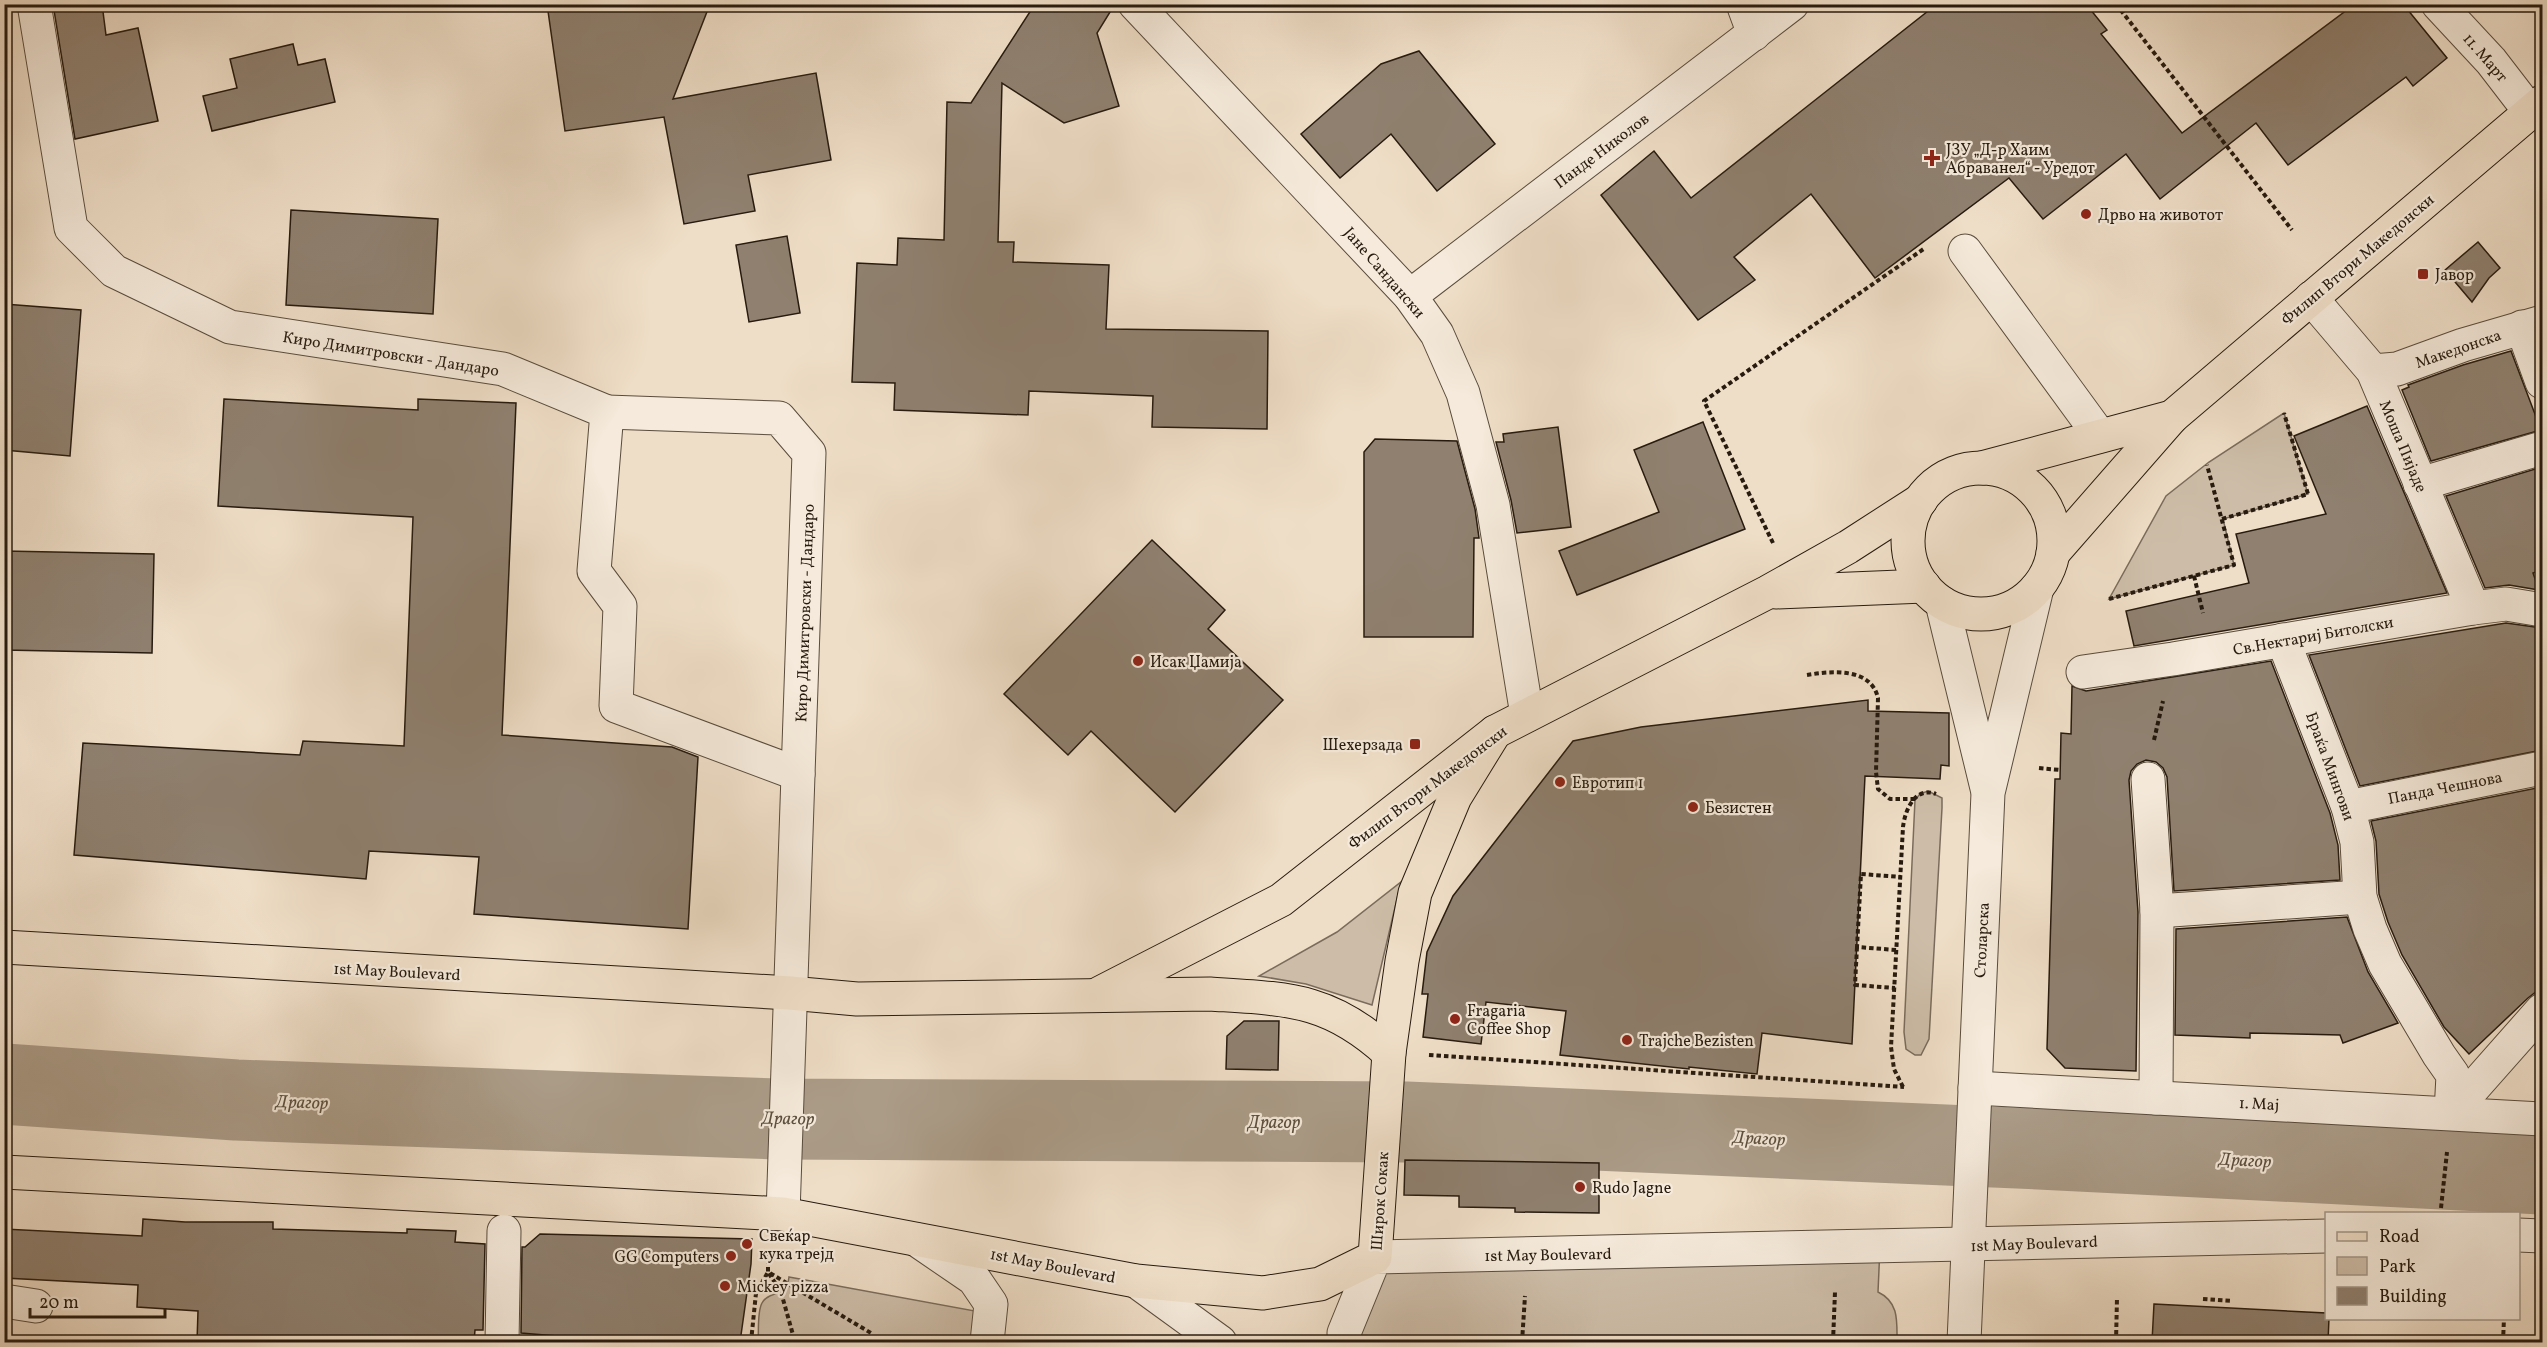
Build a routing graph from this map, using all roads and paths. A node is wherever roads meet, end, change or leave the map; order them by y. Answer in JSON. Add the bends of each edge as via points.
{"nodes":[{"id":1,"x":34,"y":4,"type":"edge"},
{"id":2,"x":1135,"y":4,"type":"edge"},
{"id":3,"x":1792,"y":4,"type":"edge"},
{"id":4,"x":2116,"y":4,"type":"edge"},
{"id":5,"x":2438,"y":4,"type":"edge"},
{"id":6,"x":1748,"y":19,"type":"edge"},
{"id":7,"x":2537,"y":107,"type":"edge"},
{"id":8,"x":2292,"y":230,"type":"dead end"},
{"id":9,"x":1965,"y":251,"type":"joint"},
{"id":10,"x":1410,"y":296,"type":"junction"},
{"id":11,"x":2311,"y":298,"type":"junction"},
{"id":12,"x":2532,"y":324,"type":"edge"},
{"id":13,"x":2373,"y":371,"type":"junction"},
{"id":14,"x":2542,"y":382,"type":"edge"},
{"id":15,"x":607,"y":412,"type":"junction"},
{"id":16,"x":2284,"y":413,"type":"dead end"},
{"id":17,"x":2172,"y":417,"type":"junction"},
{"id":18,"x":2100,"y":436,"type":"junction"},
{"id":19,"x":2542,"y":448,"type":"edge"},
{"id":20,"x":2206,"y":465,"type":"dead end"},
{"id":21,"x":1979,"y":468,"type":"junction"},
{"id":22,"x":2420,"y":484,"type":"junction"},
{"id":23,"x":1921,"y":500,"type":"junction"},
{"id":24,"x":2222,"y":519,"type":"junction"},
{"id":25,"x":1774,"y":544,"type":"dead end"},
{"id":26,"x":2054,"y":553,"type":"junction"},
{"id":27,"x":2194,"y":576,"type":"junction"},
{"id":28,"x":2037,"y":588,"type":"junction"},
{"id":29,"x":1768,"y":592,"type":"junction"},
{"id":30,"x":1933,"y":594,"type":"junction"},
{"id":31,"x":2109,"y":599,"type":"dead end"},
{"id":32,"x":2472,"y":608,"type":"junction"},
{"id":33,"x":2542,"y":610,"type":"edge"},
{"id":34,"x":2205,"y":618,"type":"dead end"},
{"id":35,"x":2283,"y":640,"type":"junction"},
{"id":36,"x":2173,"y":659,"type":"junction"},
{"id":37,"x":2083,"y":672,"type":"dead end"},
{"id":38,"x":1807,"y":675,"type":"dead end"},
{"id":39,"x":1527,"y":715,"type":"junction"},
{"id":40,"x":1495,"y":732,"type":"junction"},
{"id":41,"x":2151,"y":746,"type":"dead end"},
{"id":42,"x":2039,"y":768,"type":"dead end"},
{"id":43,"x":2542,"y":768,"type":"edge"},
{"id":44,"x":2060,"y":770,"type":"dead end"},
{"id":45,"x":798,"y":774,"type":"junction"},
{"id":46,"x":2148,"y":779,"type":"dead end"},
{"id":47,"x":1988,"y":793,"type":"junction"},
{"id":48,"x":1936,"y":794,"type":"dead end"},
{"id":49,"x":1915,"y":800,"type":"junction"},
{"id":50,"x":2348,"y":807,"type":"junction"},
{"id":51,"x":1901,"y":877,"type":"junction"},
{"id":52,"x":2360,"y":897,"type":"junction"},
{"id":53,"x":2157,"y":911,"type":"junction"},
{"id":54,"x":4,"y":947,"type":"edge"},
{"id":55,"x":1857,"y":947,"type":"junction"},
{"id":56,"x":1896,"y":950,"type":"junction"},
{"id":57,"x":1895,"y":988,"type":"junction"},
{"id":58,"x":790,"y":993,"type":"junction"},
{"id":59,"x":1096,"y":995,"type":"junction"},
{"id":60,"x":2537,"y":1019,"type":"edge"},
{"id":61,"x":1422,"y":1054,"type":"dead end"},
{"id":62,"x":1388,"y":1064,"type":"junction"},
{"id":63,"x":1974,"y":1097,"type":"junction"},
{"id":64,"x":2156,"y":1098,"type":"junction"},
{"id":65,"x":2542,"y":1119,"type":"edge"},
{"id":66,"x":2450,"y":1127,"type":"junction"},
{"id":67,"x":4,"y":1172,"type":"edge"},
{"id":68,"x":2441,"y":1208,"type":"dead end"},
{"id":69,"x":783,"y":1214,"type":"junction"},
{"id":70,"x":504,"y":1231,"type":"dead end"},
{"id":71,"x":2325,"y":1236,"type":"edge"},
{"id":72,"x":2520,"y":1236,"type":"edge"},
{"id":73,"x":2542,"y":1236,"type":"edge"},
{"id":74,"x":917,"y":1239,"type":"junction"},
{"id":75,"x":1968,"y":1245,"type":"junction"},
{"id":76,"x":1375,"y":1257,"type":"junction"},
{"id":77,"x":768,"y":1272,"type":"junction"},
{"id":78,"x":1136,"y":1281,"type":"junction"},
{"id":79,"x":1836,"y":1292,"type":"dead end"},
{"id":80,"x":1526,"y":1296,"type":"dead end"},
{"id":81,"x":2117,"y":1298,"type":"dead end"},
{"id":82,"x":2203,"y":1299,"type":"dead end"},
{"id":83,"x":4,"y":1301,"type":"edge"},
{"id":84,"x":2232,"y":1301,"type":"dead end"},
{"id":85,"x":36,"y":1306,"type":"dead end"},
{"id":86,"x":2504,"y":1320,"type":"edge"},
{"id":87,"x":1342,"y":1340,"type":"edge"},
{"id":88,"x":502,"y":1342,"type":"edge"},
{"id":89,"x":751,"y":1342,"type":"edge"},
{"id":90,"x":795,"y":1342,"type":"edge"},
{"id":91,"x":874,"y":1342,"type":"edge"},
{"id":92,"x":987,"y":1342,"type":"edge"},
{"id":93,"x":1220,"y":1342,"type":"edge"},
{"id":94,"x":1522,"y":1342,"type":"edge"},
{"id":95,"x":1833,"y":1342,"type":"edge"},
{"id":96,"x":1964,"y":1342,"type":"edge"},
{"id":97,"x":2116,"y":1342,"type":"edge"},
{"id":98,"x":2503,"y":1342,"type":"edge"}],
"edges":[{"from":1,"to":15,"type":"street","name":"Киро Димитровски - Дандаро","via":[[71,228],[114,272],[230,327],[503,369]]},
{"from":2,"to":10,"type":"street","name":"Јане Сандански"},
{"from":3,"to":6,"type":"street","name":"Панде Николов"},
{"from":4,"to":8,"type":"path"},
{"from":5,"to":7,"type":"street","name":"11. Март"},
{"from":6,"to":10,"type":"street","name":"Панде Николов"},
{"from":7,"to":11,"type":"main road","name":"Филип Втори Македонски"},
{"from":9,"to":18,"type":"street"},
{"from":9,"to":25,"type":"path","via":[[1951,261],[1936,240],[1704,401]]},
{"from":10,"to":39,"type":"street","name":"Јане Сандански","via":[[1437,334],[1463,393],[1493,505]]},
{"from":11,"to":13,"type":"street","name":"Моша Пијаде"},
{"from":11,"to":17,"type":"main road","name":"Филип Втори Македонски"},
{"from":12,"to":13,"type":"street","name":"Македонска","via":[[2397,369]]},
{"from":12,"to":14,"type":"street"},
{"from":13,"to":22,"type":"street","name":"Моша Пијаде"},
{"from":15,"to":45,"type":"street","via":[[594,571],[620,606],[616,706]]},
{"from":15,"to":45,"type":"street","name":"Киро Димитровски - Дандаро","via":[[779,418],[809,453]]},
{"from":16,"to":24,"type":"path","via":[[2308,494]]},
{"from":17,"to":18,"type":"main road","name":"Филип Втори Македонски"},
{"from":17,"to":26,"type":"main road","name":"Филип Втори Македонски"},
{"from":18,"to":21,"type":"main road","name":"Филип Втори Македонски"},
{"from":19,"to":22,"type":"street"},
{"from":20,"to":24,"type":"path"},
{"from":21,"to":23,"type":"main road","via":[[1956,472],[1936,483]]},
{"from":21,"to":26,"type":"main road","via":[[2000,471],[2036,493],[2048,511],[2054,531]]},
{"from":22,"to":32,"type":"street","name":"Моша Пијаде"},
{"from":23,"to":29,"type":"main road","name":"Филип Втори Македонски"},
{"from":23,"to":30,"type":"main road","via":[[1911,520],[1908,544],[1912,566]]},
{"from":24,"to":27,"type":"path","via":[[2234,565]]},
{"from":26,"to":28,"type":"main road"},
{"from":27,"to":31,"type":"path"},
{"from":27,"to":34,"type":"path"},
{"from":28,"to":30,"type":"main road","via":[[2003,611],[1982,615],[1961,612]]},
{"from":28,"to":47,"type":"street","name":"Столарска"},
{"from":29,"to":30,"type":"main road","name":"Филип Втори Македонски"},
{"from":29,"to":39,"type":"main road","name":"Филип Втори Македонски"},
{"from":30,"to":47,"type":"street","name":"Столарска"},
{"from":32,"to":33,"type":"street","name":"Св.Нектариј Битолски","via":[[2506,604]]},
{"from":32,"to":35,"type":"street","name":"Св.Нектариј Битолски"},
{"from":35,"to":36,"type":"street","name":"Св.Нектариј Битолски"},
{"from":35,"to":50,"type":"street","name":"Браќа Мингови"},
{"from":36,"to":37,"type":"street","name":"Св.Нектариј Битолски"},
{"from":36,"to":41,"type":"path"},
{"from":38,"to":49,"type":"path","via":[[1842,672],[1876,688],[1878,789],[1890,799]]},
{"from":39,"to":40,"type":"main road","name":"Филип Втори Македонски"},
{"from":40,"to":59,"type":"main road","name":"Филип Втори Македонски","via":[[1281,900]]},
{"from":40,"to":62,"type":"main road","name":"Широк Сокак","via":[[1455,797],[1415,893]]},
{"from":42,"to":44,"type":"path"},
{"from":43,"to":50,"type":"street","name":"Панда Чешнова"},
{"from":45,"to":58,"type":"street","name":"Киро Димитровски - Дандаро"},
{"from":46,"to":53,"type":"street"},
{"from":47,"to":63,"type":"street","name":"Столарска"},
{"from":48,"to":49,"type":"path","via":[[1924,792]]},
{"from":49,"to":51,"type":"path","via":[[1905,813]]},
{"from":50,"to":52,"type":"street","name":"Браќа Мингови","via":[[2357,842]]},
{"from":51,"to":55,"type":"path","via":[[1862,874]]},
{"from":51,"to":56,"type":"path"},
{"from":52,"to":53,"type":"street"},
{"from":52,"to":66,"type":"street","name":"Браќа Мингови","via":[[2385,964],[2453,1075]]},
{"from":53,"to":64,"type":"street"},
{"from":54,"to":58,"type":"main road","name":"1st May Boulevard"},
{"from":55,"to":56,"type":"path"},
{"from":55,"to":57,"type":"path","via":[[1855,985]]},
{"from":56,"to":57,"type":"path"},
{"from":57,"to":61,"type":"path","via":[[1891,1047],[1894,1070],[1904,1087]]},
{"from":58,"to":59,"type":"main road","name":"1st May Boulevard","via":[[857,999]]},
{"from":58,"to":69,"type":"street"},
{"from":59,"to":62,"type":"main road","name":"1st May Boulevard","via":[[1210,994],[1284,999],[1335,1013],[1367,1032]]},
{"from":60,"to":66,"type":"street"},
{"from":62,"to":76,"type":"main road","name":"Широк Сокак"},
{"from":63,"to":64,"type":"street","name":"1. Мај"},
{"from":63,"to":75,"type":"street","name":"Столарска"},
{"from":64,"to":66,"type":"street","name":"1. Мај"},
{"from":65,"to":66,"type":"street","name":"1. Мај"},
{"from":66,"to":68,"type":"path"},
{"from":67,"to":69,"type":"main road","name":"1st May Boulevard"},
{"from":69,"to":74,"type":"main road","name":"1st May Boulevard"},
{"from":70,"to":88,"type":"street"},
{"from":71,"to":75,"type":"street","name":"1st May Boulevard"},
{"from":72,"to":73,"type":"street"},
{"from":74,"to":78,"type":"main road","name":"1st May Boulevard"},
{"from":74,"to":92,"type":"street","via":[[974,1279],[985,1295],[991,1304]]},
{"from":75,"to":76,"type":"street","name":"1st May Boulevard"},
{"from":75,"to":96,"type":"street","name":"Столарска"},
{"from":76,"to":78,"type":"main road","name":"1st May Boulevard","via":[[1320,1284],[1263,1293]]},
{"from":76,"to":87,"type":"street","name":"Широк Сокак"},
{"from":77,"to":89,"type":"path","via":[[756,1293]]},
{"from":77,"to":90,"type":"path","via":[[781,1292]]},
{"from":77,"to":91,"type":"path","via":[[872,1334]]},
{"from":78,"to":93,"type":"street"},
{"from":79,"to":95,"type":"path"},
{"from":80,"to":94,"type":"path"},
{"from":81,"to":97,"type":"path"},
{"from":82,"to":84,"type":"path"},
{"from":83,"to":85,"type":"street"},
{"from":86,"to":98,"type":"path"}]}
